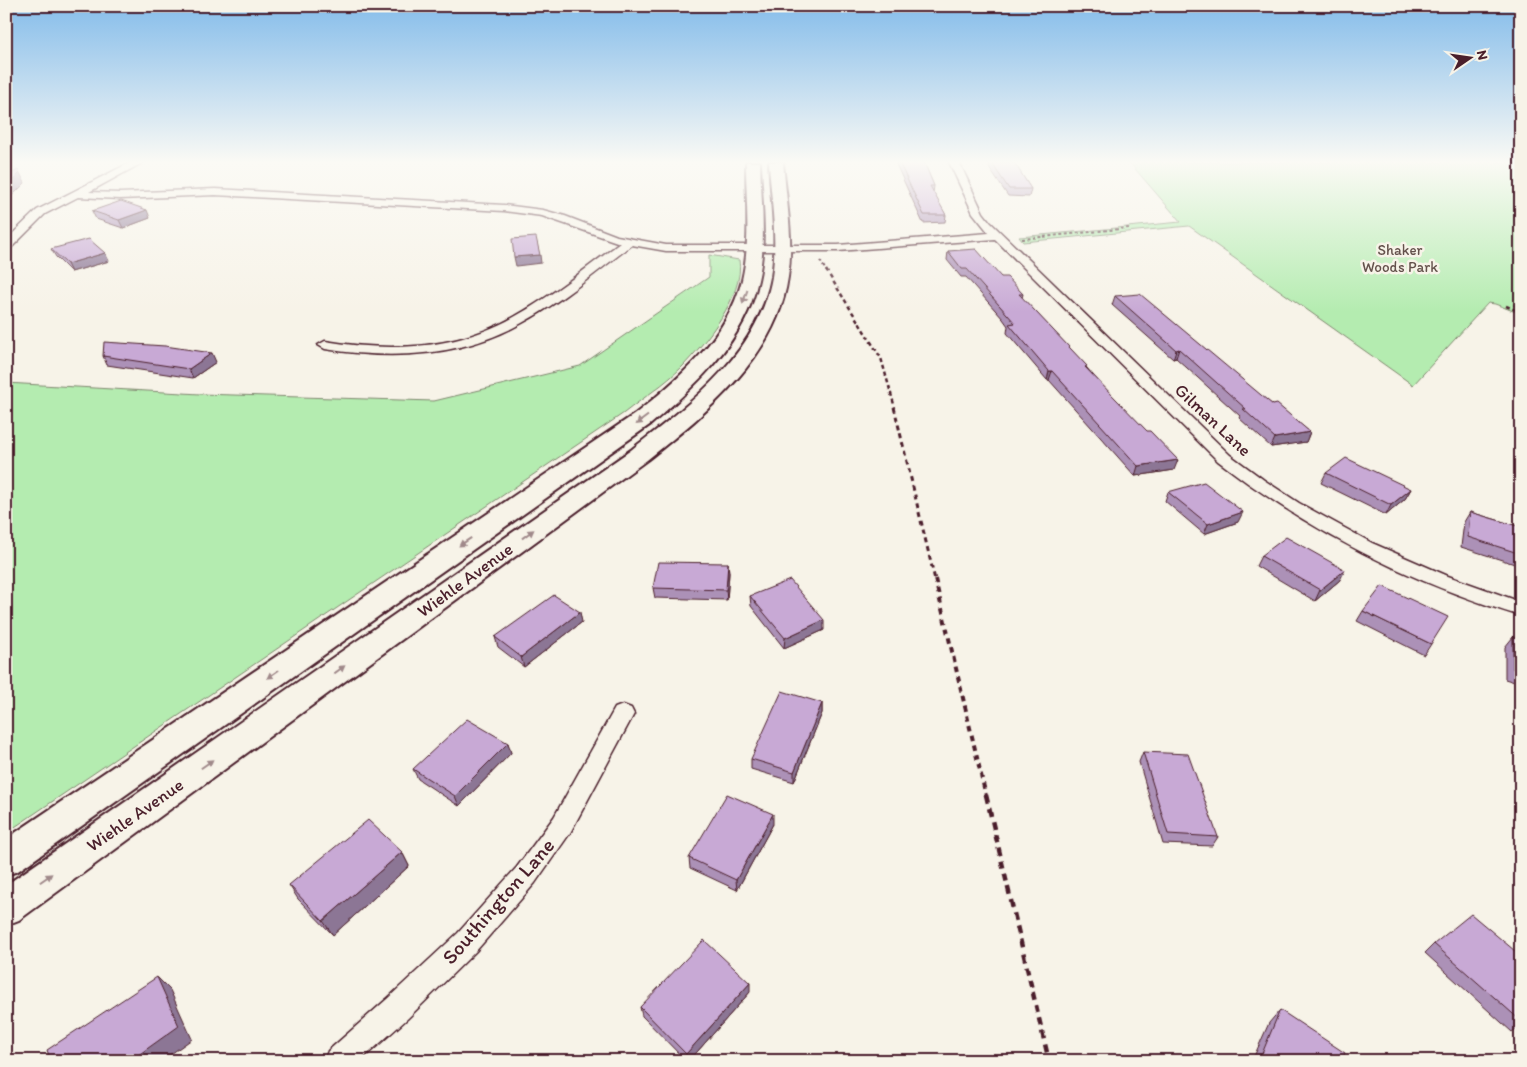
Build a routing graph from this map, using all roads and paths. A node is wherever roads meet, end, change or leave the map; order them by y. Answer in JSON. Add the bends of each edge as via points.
{"nodes":[{"id":1,"x":41,"y":212,"type":"edge"},
{"id":2,"x":534,"y":212,"type":"edge"},
{"id":3,"x":753,"y":212,"type":"edge"},
{"id":4,"x":779,"y":212,"type":"edge"},
{"id":5,"x":978,"y":212,"type":"edge"},
{"id":6,"x":1129,"y":228,"type":"dead end"},
{"id":7,"x":999,"y":238,"type":"junction"},
{"id":8,"x":629,"y":242,"type":"junction"},
{"id":9,"x":6,"y":247,"type":"edge"},
{"id":10,"x":753,"y":249,"type":"junction"},
{"id":11,"x":781,"y":250,"type":"junction"},
{"id":12,"x":817,"y":256,"type":"dead end"},
{"id":13,"x":1506,"y":306,"type":"dead end"},
{"id":14,"x":1521,"y":312,"type":"edge"},
{"id":15,"x":325,"y":344,"type":"dead end"},
{"id":16,"x":1521,"y":609,"type":"edge"},
{"id":17,"x":623,"y":714,"type":"dead end"},
{"id":18,"x":6,"y":859,"type":"edge"},
{"id":19,"x":6,"y":907,"type":"edge"},
{"id":20,"x":338,"y":1061,"type":"edge"},
{"id":21,"x":1049,"y":1061,"type":"edge"}],
"edges":[{"from":1,"to":9,"type":"street"},
{"from":2,"to":8,"type":"street"},
{"from":3,"to":10,"type":"main road","name":"Wiehle Avenue"},
{"from":4,"to":11,"type":"main road","name":"Wiehle Avenue"},
{"from":5,"to":7,"type":"street","name":"Gilman Lane"},
{"from":6,"to":7,"type":"path"},
{"from":7,"to":11,"type":"street"},
{"from":7,"to":16,"type":"street","name":"Gilman Lane","via":[[1224,458],[1256,485],[1299,513],[1388,559],[1450,585]]},
{"from":8,"to":10,"type":"street","via":[[666,248]]},
{"from":8,"to":15,"type":"street","via":[[542,306],[480,337],[399,352],[354,351]]},
{"from":10,"to":11,"type":"street"},
{"from":10,"to":18,"type":"main road","name":"Wiehle Avenue","one_way":true,"via":[[750,280],[740,312],[732,325],[693,375],[643,418]]},
{"from":19,"to":11,"type":"main road","name":"Wiehle Avenue","one_way":true,"via":[[679,424],[743,358],[765,325],[778,293]]},
{"from":12,"to":21,"type":"path","via":[[881,358],[890,385]]},
{"from":13,"to":14,"type":"path"},
{"from":17,"to":20,"type":"street","name":"Southington Lane","via":[[562,825],[526,875],[467,942]]}]}
